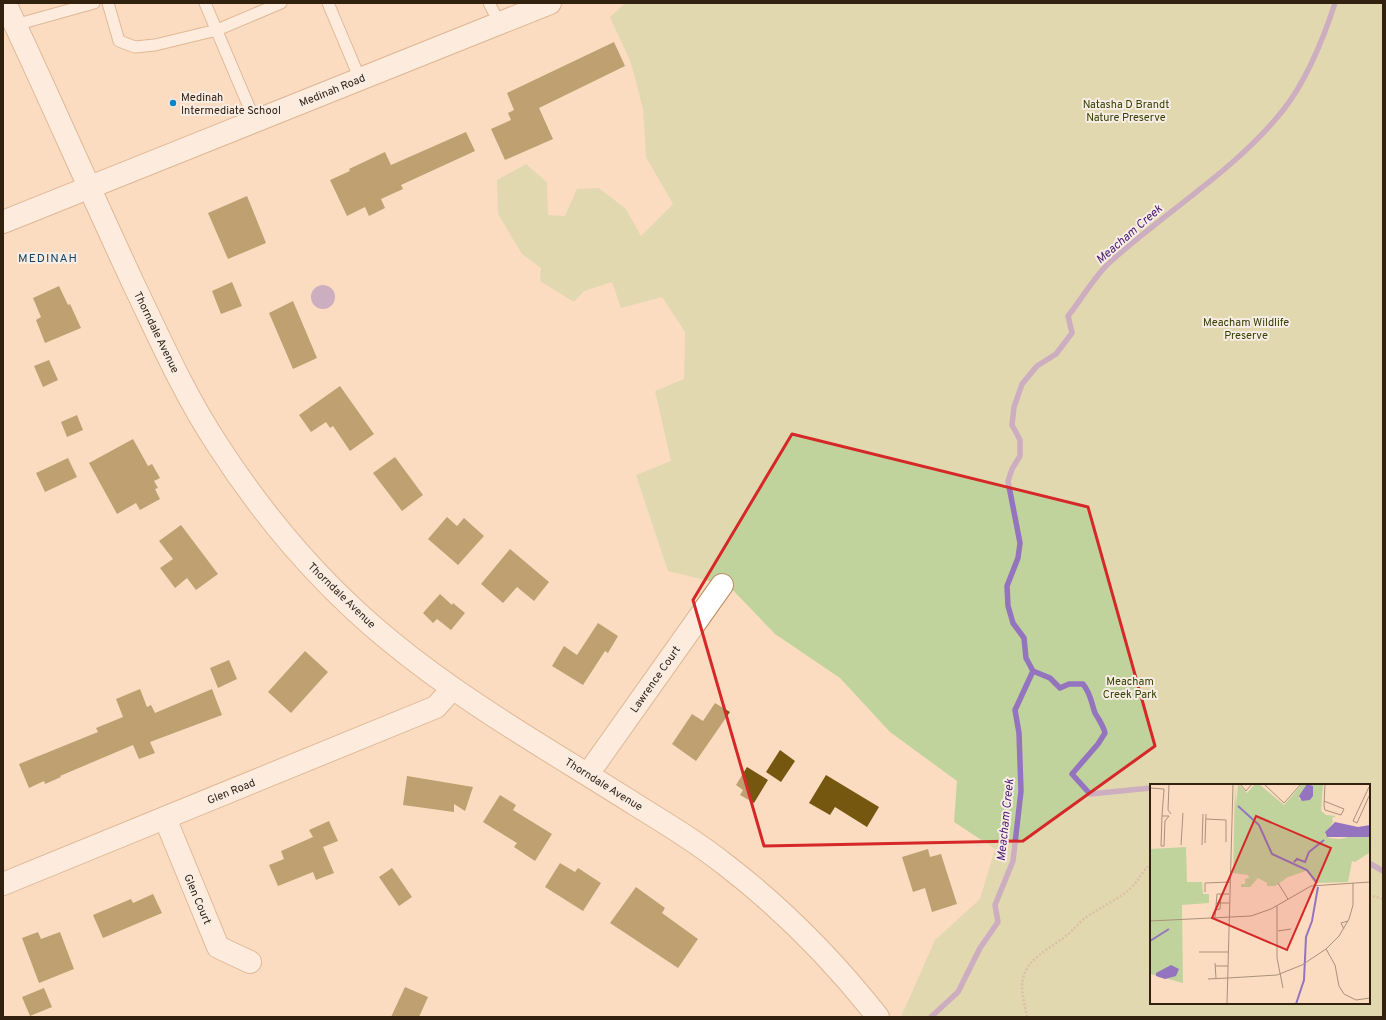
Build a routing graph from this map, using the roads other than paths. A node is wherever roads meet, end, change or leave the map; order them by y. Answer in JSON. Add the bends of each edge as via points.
{"nodes":[{"id":1,"x":5,"y":3,"type":"edge"},
{"id":2,"x":94,"y":3,"type":"edge"},
{"id":3,"x":108,"y":3,"type":"edge"},
{"id":4,"x":205,"y":3,"type":"edge"},
{"id":5,"x":281,"y":3,"type":"edge"},
{"id":6,"x":328,"y":3,"type":"edge"},
{"id":7,"x":489,"y":3,"type":"edge"},
{"id":8,"x":550,"y":3,"type":"edge"},
{"id":9,"x":500,"y":24,"type":"junction"},
{"id":10,"x":15,"y":25,"type":"junction"},
{"id":11,"x":217,"y":30,"type":"junction"},
{"id":12,"x":360,"y":79,"type":"junction"},
{"id":13,"x":256,"y":121,"type":"junction"},
{"id":14,"x":88,"y":187,"type":"junction"},
{"id":15,"x":3,"y":222,"type":"edge"},
{"id":16,"x":722,"y":585,"type":"dead end"},
{"id":17,"x":452,"y":689,"type":"junction"},
{"id":18,"x":588,"y":774,"type":"junction"},
{"id":19,"x":164,"y":818,"type":"junction"},
{"id":20,"x":3,"y":884,"type":"edge"},
{"id":21,"x":250,"y":962,"type":"dead end"},
{"id":22,"x":878,"y":1017,"type":"edge"}],
"edges":[{"from":1,"to":10,"type":"street","name":"Thorndale Avenue"},
{"from":2,"to":10,"type":"lane"},
{"from":3,"to":11,"type":"lane","via":[[119,41],[135,47],[155,45]]},
{"from":4,"to":11,"type":"lane"},
{"from":5,"to":11,"type":"lane"},
{"from":6,"to":12,"type":"lane"},
{"from":7,"to":9,"type":"lane"},
{"from":8,"to":9,"type":"street","name":"Medinah Road"},
{"from":9,"to":12,"type":"street","name":"Medinah Road"},
{"from":10,"to":14,"type":"street","name":"Thorndale Avenue"},
{"from":11,"to":13,"type":"lane"},
{"from":12,"to":13,"type":"street","name":"Medinah Road"},
{"from":13,"to":14,"type":"street","name":"Medinah Road"},
{"from":14,"to":15,"type":"street","name":"Medinah Road"},
{"from":14,"to":17,"type":"street","name":"Thorndale Avenue","via":[[173,367],[215,442],[256,500],[303,558],[358,612]]},
{"from":16,"to":18,"type":"street","name":"Lawrence Court"},
{"from":17,"to":18,"type":"street","name":"Thorndale Avenue"},
{"from":17,"to":19,"type":"street","name":"Glen Road","via":[[436,707]]},
{"from":18,"to":22,"type":"street","name":"Thorndale Avenue","via":[[687,837],[771,902],[814,942],[850,981]]},
{"from":19,"to":20,"type":"street","name":"Glen Road"},
{"from":19,"to":21,"type":"street","name":"Glen Court","via":[[218,947]]}]}
